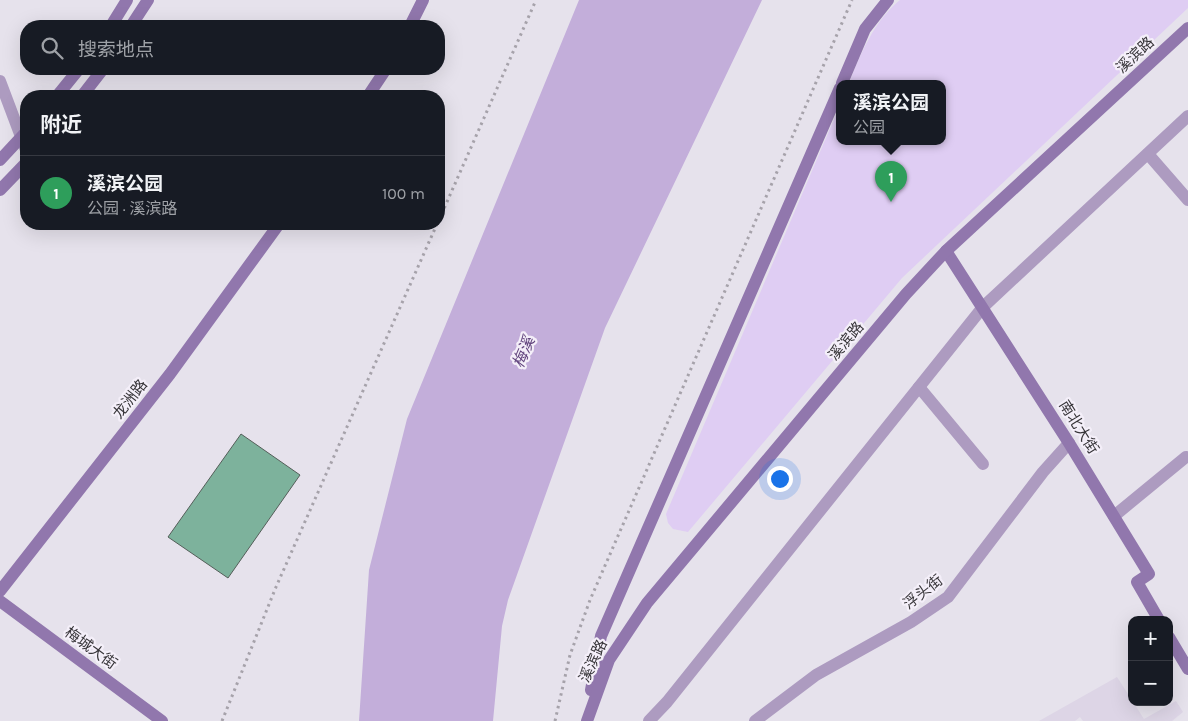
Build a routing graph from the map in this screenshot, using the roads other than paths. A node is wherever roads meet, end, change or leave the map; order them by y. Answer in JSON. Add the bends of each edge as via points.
{"nodes":[{"id":1,"x":127,"y":0,"type":"edge"},
{"id":2,"x":148,"y":0,"type":"edge"},
{"id":3,"x":423,"y":0,"type":"edge"},
{"id":4,"x":888,"y":0,"type":"edge"},
{"id":5,"x":115,"y":20,"type":"edge"},
{"id":6,"x":135,"y":20,"type":"edge"},
{"id":7,"x":413,"y":20,"type":"edge"},
{"id":8,"x":1188,"y":28,"type":"edge"},
{"id":9,"x":74,"y":75,"type":"edge"},
{"id":10,"x":98,"y":75,"type":"edge"},
{"id":11,"x":382,"y":75,"type":"edge"},
{"id":12,"x":843,"y":80,"type":"edge"},
{"id":13,"x":0,"y":81,"type":"edge"},
{"id":14,"x":62,"y":90,"type":"edge"},
{"id":15,"x":87,"y":90,"type":"edge"},
{"id":16,"x":372,"y":90,"type":"edge"},
{"id":17,"x":836,"y":97,"type":"edge"},
{"id":18,"x":1188,"y":116,"type":"edge"},
{"id":19,"x":20,"y":126,"type":"edge"},
{"id":20,"x":20,"y":139,"type":"edge"},
{"id":21,"x":1148,"y":154,"type":"junction"},
{"id":22,"x":0,"y":160,"type":"edge"},
{"id":23,"x":20,"y":168,"type":"edge"},
{"id":24,"x":0,"y":190,"type":"edge"},
{"id":25,"x":1188,"y":200,"type":"edge"},
{"id":26,"x":275,"y":230,"type":"edge"},
{"id":27,"x":946,"y":251,"type":"junction"},
{"id":28,"x":983,"y":307,"type":"junction"},
{"id":29,"x":918,"y":387,"type":"junction"},
{"id":30,"x":1069,"y":443,"type":"junction"},
{"id":31,"x":1186,"y":457,"type":"dead end"},
{"id":32,"x":983,"y":464,"type":"dead end"},
{"id":33,"x":1114,"y":516,"type":"junction"},
{"id":34,"x":0,"y":590,"type":"edge"},
{"id":35,"x":2,"y":608,"type":"edge"},
{"id":36,"x":1158,"y":616,"type":"edge"},
{"id":37,"x":1173,"y":643,"type":"edge"},
{"id":38,"x":1188,"y":669,"type":"edge"},
{"id":39,"x":162,"y":721,"type":"edge"},
{"id":40,"x":587,"y":721,"type":"edge"},
{"id":41,"x":649,"y":721,"type":"edge"},
{"id":42,"x":755,"y":721,"type":"edge"}],
"edges":[{"from":1,"to":5,"type":"street"},
{"from":2,"to":6,"type":"street"},
{"from":3,"to":7,"type":"street"},
{"from":4,"to":12,"type":"street","via":[[865,29]]},
{"from":8,"to":27,"type":"street","name":"溪滨路"},
{"from":9,"to":14,"type":"street"},
{"from":10,"to":15,"type":"street"},
{"from":11,"to":16,"type":"street"},
{"from":13,"to":19,"type":"street"},
{"from":17,"to":40,"type":"street","via":[[601,636]]},
{"from":18,"to":21,"type":"street"},
{"from":20,"to":22,"type":"street"},
{"from":21,"to":25,"type":"street"},
{"from":21,"to":28,"type":"street"},
{"from":23,"to":24,"type":"street"},
{"from":26,"to":34,"type":"street","name":"龙洲路","via":[[170,374]]},
{"from":27,"to":28,"type":"street","name":"南北大街"},
{"from":27,"to":40,"type":"street","name":"溪滨路","via":[[900,301],[647,604],[609,660]]},
{"from":28,"to":29,"type":"street"},
{"from":28,"to":30,"type":"street","name":"南北大街"},
{"from":29,"to":32,"type":"street"},
{"from":29,"to":41,"type":"street"},
{"from":30,"to":33,"type":"street","name":"南北大街"},
{"from":30,"to":42,"type":"street","name":"浮头街","via":[[1043,472],[948,597],[911,622],[822,672]]},
{"from":31,"to":33,"type":"street"},
{"from":33,"to":36,"type":"street","name":"南北大街","via":[[1149,574],[1137,582]]},
{"from":35,"to":39,"type":"street","name":"梅城大街"},
{"from":37,"to":38,"type":"street"}]}
